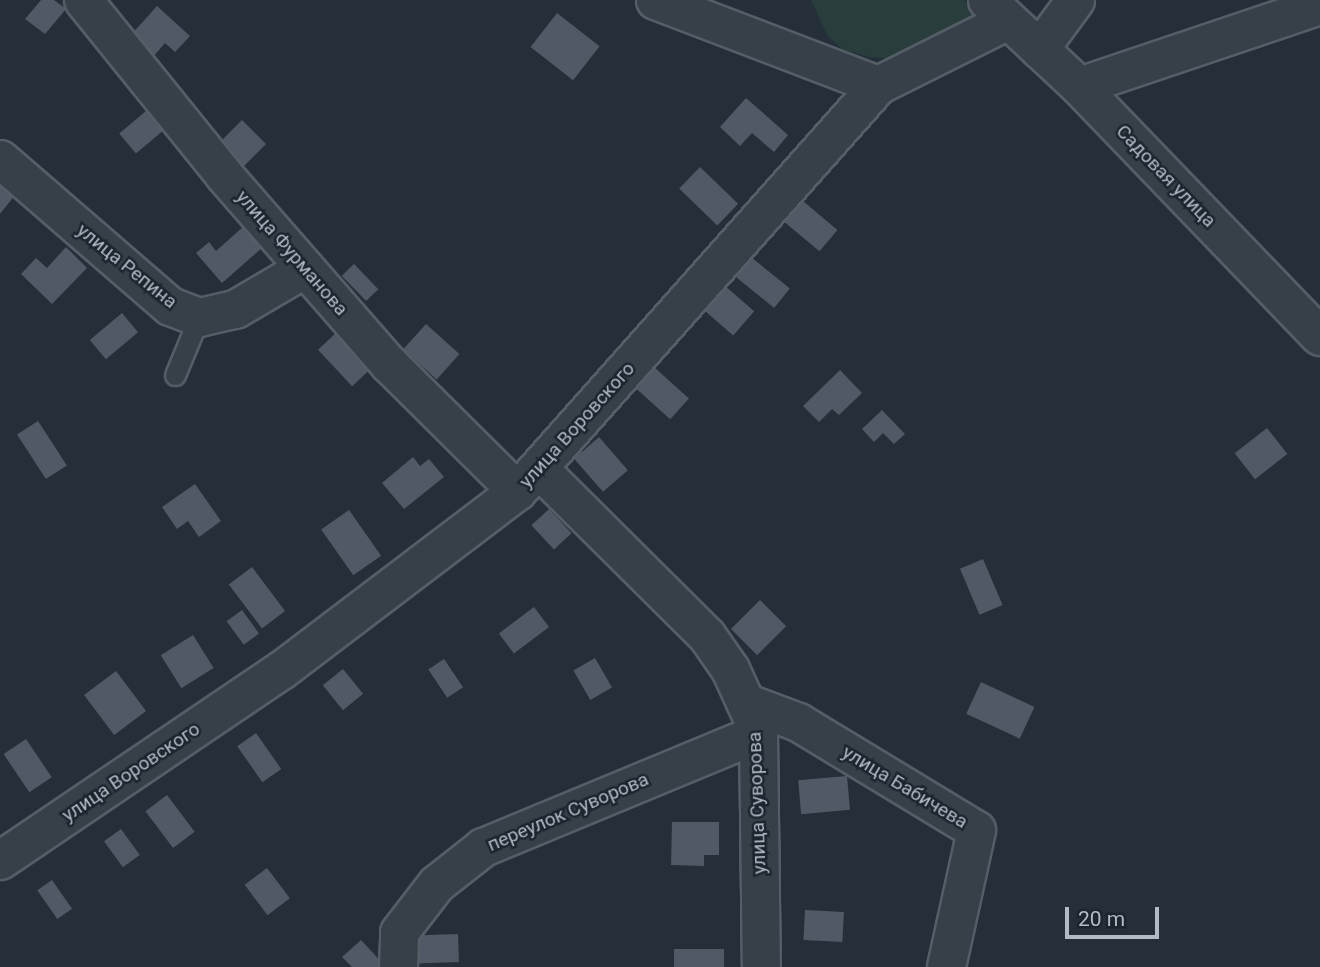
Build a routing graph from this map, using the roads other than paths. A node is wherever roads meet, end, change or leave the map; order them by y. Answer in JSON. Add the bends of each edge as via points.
{"nodes":[{"id":1,"x":83,"y":0,"type":"edge"},
{"id":2,"x":656,"y":0,"type":"edge"},
{"id":3,"x":1075,"y":0,"type":"edge"},
{"id":4,"x":1320,"y":5,"type":"edge"},
{"id":5,"x":997,"y":10,"type":"edge"},
{"id":6,"x":1039,"y":49,"type":"junction"},
{"id":7,"x":878,"y":85,"type":"junction"},
{"id":8,"x":1079,"y":86,"type":"junction"},
{"id":9,"x":0,"y":159,"type":"edge"},
{"id":10,"x":306,"y":268,"type":"junction"},
{"id":11,"x":199,"y":317,"type":"junction"},
{"id":12,"x":1320,"y":336,"type":"edge"},
{"id":13,"x":174,"y":376,"type":"dead end"},
{"id":14,"x":528,"y":481,"type":"junction"},
{"id":15,"x":751,"y":718,"type":"junction"},
{"id":16,"x":0,"y":860,"type":"edge"},
{"id":17,"x":398,"y":967,"type":"edge"},
{"id":18,"x":761,"y":967,"type":"edge"},
{"id":19,"x":946,"y":967,"type":"edge"}],
"edges":[{"from":1,"to":10,"type":"street","name":"улица Фурманова","via":[[224,175]]},
{"from":2,"to":7,"type":"street"},
{"from":3,"to":6,"type":"street"},
{"from":4,"to":8,"type":"street"},
{"from":5,"to":6,"type":"street","name":"Садовая улица"},
{"from":5,"to":7,"type":"street","name":"улица Воровского"},
{"from":6,"to":8,"type":"street","name":"Садовая улица"},
{"from":7,"to":14,"type":"street","name":"улица Воровского"},
{"from":8,"to":12,"type":"street","name":"Садовая улица"},
{"from":9,"to":11,"type":"street","name":"улица Репина","via":[[170,306]]},
{"from":10,"to":11,"type":"street","name":"улица Репина","via":[[235,309]]},
{"from":10,"to":14,"type":"street","name":"улица Фурманова","via":[[388,364]]},
{"from":11,"to":13,"type":"lane"},
{"from":14,"to":15,"type":"street","name":"улица Суворова","via":[[707,636]]},
{"from":14,"to":16,"type":"street","name":"улица Воровского","via":[[281,670]]},
{"from":15,"to":17,"type":"street","name":"переулок Суворова","via":[[483,848],[436,884],[399,932]]},
{"from":15,"to":18,"type":"street","name":"улица Суворова"},
{"from":15,"to":19,"type":"street","name":"улица Бабичева","via":[[798,722],[976,830]]}]}
